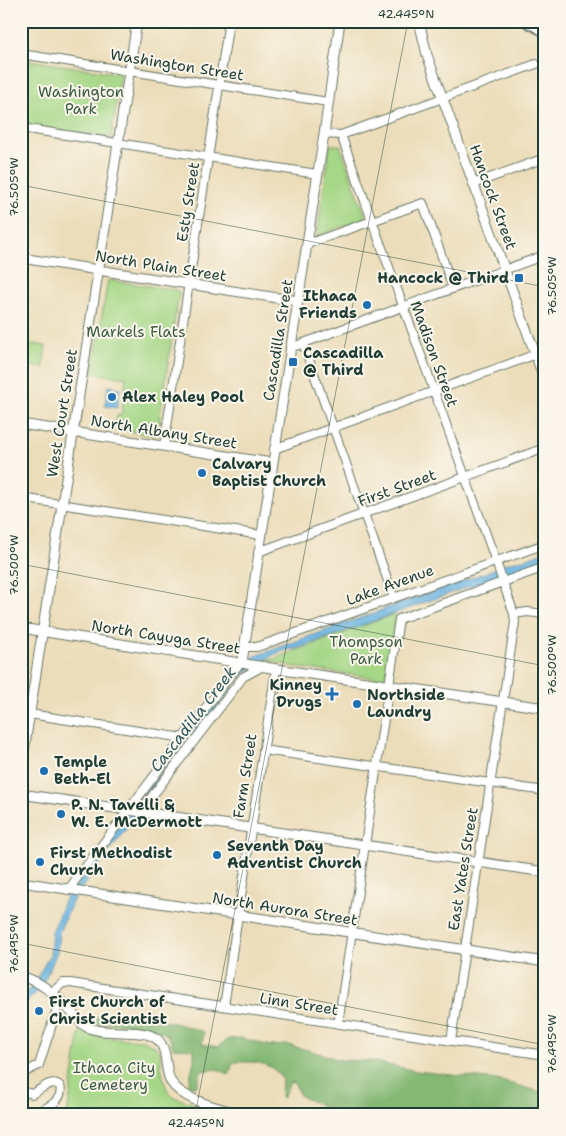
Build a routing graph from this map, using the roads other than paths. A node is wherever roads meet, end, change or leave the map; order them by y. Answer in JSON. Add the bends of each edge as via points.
{"nodes":[{"id":1,"x":137,"y":21,"type":"edge"},
{"id":2,"x":229,"y":21,"type":"edge"},
{"id":3,"x":340,"y":21,"type":"edge"},
{"id":4,"x":420,"y":21,"type":"edge"},
{"id":5,"x":528,"y":21,"type":"edge"},
{"id":6,"x":545,"y":30,"type":"edge"},
{"id":7,"x":21,"y":54,"type":"edge"},
{"id":8,"x":536,"y":64,"type":"dead end"},
{"id":9,"x":129,"y":71,"type":"junction"},
{"id":10,"x":219,"y":85,"type":"junction"},
{"id":11,"x":443,"y":98,"type":"junction"},
{"id":12,"x":328,"y":102,"type":"junction"},
{"id":13,"x":21,"y":128,"type":"edge"},
{"id":14,"x":324,"y":134,"type":"junction"},
{"id":15,"x":341,"y":135,"type":"junction"},
{"id":16,"x":118,"y":143,"type":"junction"},
{"id":17,"x":208,"y":157,"type":"junction"},
{"id":18,"x":545,"y":158,"type":"edge"},
{"id":19,"x":317,"y":174,"type":"junction"},
{"id":20,"x":474,"y":184,"type":"junction"},
{"id":21,"x":371,"y":221,"type":"junction"},
{"id":22,"x":307,"y":244,"type":"junction"},
{"id":23,"x":545,"y":255,"type":"edge"},
{"id":24,"x":21,"y":258,"type":"edge"},
{"id":25,"x":98,"y":270,"type":"junction"},
{"id":26,"x":505,"y":270,"type":"junction"},
{"id":27,"x":189,"y":284,"type":"junction"},
{"id":28,"x":453,"y":288,"type":"junction"},
{"id":29,"x":297,"y":301,"type":"junction"},
{"id":30,"x":402,"y":307,"type":"junction"},
{"id":31,"x":303,"y":343,"type":"junction"},
{"id":32,"x":290,"y":348,"type":"junction"},
{"id":33,"x":545,"y":351,"type":"edge"},
{"id":34,"x":535,"y":355,"type":"junction"},
{"id":35,"x":545,"y":381,"type":"edge"},
{"id":36,"x":433,"y":392,"type":"junction"},
{"id":37,"x":21,"y":424,"type":"edge"},
{"id":38,"x":333,"y":428,"type":"junction"},
{"id":39,"x":74,"y":432,"type":"junction"},
{"id":40,"x":164,"y":446,"type":"junction"},
{"id":41,"x":545,"y":448,"type":"edge"},
{"id":42,"x":274,"y":449,"type":"junction"},
{"id":43,"x":272,"y":463,"type":"junction"},
{"id":44,"x":464,"y":478,"type":"junction"},
{"id":45,"x":21,"y":498,"type":"edge"},
{"id":46,"x":62,"y":504,"type":"junction"},
{"id":47,"x":364,"y":514,"type":"junction"},
{"id":48,"x":261,"y":535,"type":"junction"},
{"id":49,"x":545,"y":544,"type":"edge"},
{"id":50,"x":258,"y":552,"type":"junction"},
{"id":51,"x":496,"y":563,"type":"junction"},
{"id":52,"x":545,"y":567,"type":"edge"},
{"id":53,"x":502,"y":580,"type":"junction"},
{"id":54,"x":394,"y":598,"type":"junction"},
{"id":55,"x":514,"y":614,"type":"junction"},
{"id":56,"x":545,"y":614,"type":"edge"},
{"id":57,"x":21,"y":628,"type":"edge"},
{"id":58,"x":42,"y":632,"type":"junction"},
{"id":59,"x":244,"y":647,"type":"junction"},
{"id":60,"x":242,"y":662,"type":"junction"},
{"id":61,"x":263,"y":666,"type":"junction"},
{"id":62,"x":276,"y":669,"type":"junction"},
{"id":63,"x":389,"y":686,"type":"junction"},
{"id":64,"x":503,"y":702,"type":"junction"},
{"id":65,"x":545,"y":708,"type":"edge"},
{"id":66,"x":30,"y":714,"type":"junction"},
{"id":67,"x":183,"y":738,"type":"junction"},
{"id":68,"x":263,"y":750,"type":"junction"},
{"id":69,"x":377,"y":767,"type":"junction"},
{"id":70,"x":21,"y":770,"type":"edge"},
{"id":71,"x":490,"y":783,"type":"junction"},
{"id":72,"x":545,"y":791,"type":"edge"},
{"id":73,"x":21,"y":794,"type":"edge"},
{"id":74,"x":127,"y":810,"type":"junction"},
{"id":75,"x":140,"y":812,"type":"junction"},
{"id":76,"x":251,"y":830,"type":"junction"},
{"id":77,"x":365,"y":846,"type":"junction"},
{"id":78,"x":478,"y":863,"type":"junction"},
{"id":79,"x":545,"y":872,"type":"edge"},
{"id":80,"x":21,"y":882,"type":"edge"},
{"id":81,"x":68,"y":890,"type":"junction"},
{"id":82,"x":238,"y":916,"type":"junction"},
{"id":83,"x":352,"y":933,"type":"junction"},
{"id":84,"x":465,"y":950,"type":"junction"},
{"id":85,"x":545,"y":962,"type":"edge"},
{"id":86,"x":21,"y":976,"type":"edge"},
{"id":87,"x":52,"y":992,"type":"junction"},
{"id":88,"x":60,"y":1000,"type":"junction"},
{"id":89,"x":224,"y":1006,"type":"junction"},
{"id":90,"x":338,"y":1024,"type":"junction"},
{"id":91,"x":451,"y":1040,"type":"junction"},
{"id":92,"x":545,"y":1055,"type":"edge"},
{"id":93,"x":21,"y":1076,"type":"edge"},
{"id":94,"x":21,"y":1091,"type":"edge"},
{"id":95,"x":32,"y":1115,"type":"edge"},
{"id":96,"x":243,"y":1115,"type":"edge"}],
"edges":[{"from":1,"to":9,"type":"street","name":"West Court Street"},
{"from":2,"to":10,"type":"street","name":"Esty Street"},
{"from":3,"to":12,"type":"street","name":"Cascadilla Street"},
{"from":4,"to":11,"type":"street","name":"Hancock Street","via":[[427,55]]},
{"from":5,"to":6,"type":"highway"},
{"from":7,"to":9,"type":"street","name":"Washington Street"},
{"from":8,"to":11,"type":"street"},
{"from":9,"to":10,"type":"street","name":"Washington Street"},
{"from":9,"to":16,"type":"street","name":"West Court Street"},
{"from":10,"to":12,"type":"street","name":"Washington Street"},
{"from":10,"to":17,"type":"street","name":"Esty Street"},
{"from":11,"to":15,"type":"street"},
{"from":11,"to":20,"type":"street","name":"Hancock Street"},
{"from":12,"to":14,"type":"street","name":"Cascadilla Street"},
{"from":13,"to":16,"type":"street"},
{"from":14,"to":15,"type":"street"},
{"from":14,"to":19,"type":"street","name":"Cascadilla Street"},
{"from":15,"to":21,"type":"street","name":"Madison Street"},
{"from":16,"to":17,"type":"street"},
{"from":16,"to":25,"type":"street","name":"West Court Street"},
{"from":17,"to":19,"type":"street"},
{"from":17,"to":27,"type":"street","name":"Esty Street"},
{"from":18,"to":20,"type":"street"},
{"from":19,"to":22,"type":"street","name":"Cascadilla Street"},
{"from":20,"to":26,"type":"street","name":"Hancock Street"},
{"from":21,"to":22,"type":"street"},
{"from":21,"to":28,"type":"street","via":[[422,203]]},
{"from":21,"to":30,"type":"street","name":"Madison Street"},
{"from":22,"to":29,"type":"street","name":"Cascadilla Street"},
{"from":23,"to":26,"type":"street"},
{"from":24,"to":25,"type":"street","name":"North Plain Street"},
{"from":25,"to":27,"type":"street","name":"North Plain Street"},
{"from":25,"to":39,"type":"street","name":"West Court Street"},
{"from":26,"to":28,"type":"street"},
{"from":26,"to":34,"type":"street","name":"Hancock Street"},
{"from":27,"to":29,"type":"street","name":"North Plain Street"},
{"from":27,"to":40,"type":"street","name":"Esty Street"},
{"from":28,"to":30,"type":"street"},
{"from":29,"to":32,"type":"street","name":"Cascadilla Street"},
{"from":30,"to":31,"type":"street"},
{"from":30,"to":36,"type":"street","name":"Madison Street"},
{"from":31,"to":32,"type":"street"},
{"from":31,"to":38,"type":"street"},
{"from":32,"to":42,"type":"street","name":"Cascadilla Street"},
{"from":33,"to":34,"type":"street"},
{"from":34,"to":35,"type":"street","name":"Hancock Street"},
{"from":34,"to":36,"type":"street"},
{"from":36,"to":38,"type":"street"},
{"from":36,"to":44,"type":"street","name":"Madison Street"},
{"from":37,"to":39,"type":"street","name":"North Albany Street"},
{"from":38,"to":42,"type":"street"},
{"from":38,"to":47,"type":"street"},
{"from":39,"to":40,"type":"street","name":"North Albany Street"},
{"from":39,"to":46,"type":"street","name":"West Court Street"},
{"from":40,"to":43,"type":"street","name":"North Albany Street"},
{"from":41,"to":44,"type":"street","name":"First Street"},
{"from":42,"to":43,"type":"street","name":"Cascadilla Street"},
{"from":43,"to":48,"type":"street","name":"Cascadilla Street"},
{"from":44,"to":47,"type":"street","name":"First Street"},
{"from":44,"to":51,"type":"street","name":"Madison Street"},
{"from":45,"to":46,"type":"street"},
{"from":46,"to":48,"type":"street"},
{"from":46,"to":58,"type":"street","name":"West Court Street"},
{"from":47,"to":50,"type":"street","name":"First Street"},
{"from":47,"to":54,"type":"street"},
{"from":48,"to":50,"type":"street","name":"Cascadilla Street"},
{"from":49,"to":51,"type":"street","name":"Lake Avenue"},
{"from":50,"to":59,"type":"street","name":"Cascadilla Street"},
{"from":51,"to":53,"type":"street","name":"Madison Street"},
{"from":51,"to":54,"type":"street","name":"Lake Avenue"},
{"from":52,"to":53,"type":"street"},
{"from":53,"to":55,"type":"street","name":"Madison Street"},
{"from":53,"to":63,"type":"street","via":[[399,619]]},
{"from":54,"to":59,"type":"street","name":"Lake Avenue","via":[[257,648]]},
{"from":55,"to":56,"type":"street"},
{"from":55,"to":64,"type":"street","name":"East Yates Street"},
{"from":57,"to":58,"type":"street","name":"North Cayuga Street"},
{"from":58,"to":60,"type":"street","name":"North Cayuga Street"},
{"from":58,"to":66,"type":"street","name":"West Court Street"},
{"from":59,"to":60,"type":"street","name":"Cascadilla Street"},
{"from":60,"to":61,"type":"street","name":"North Cayuga Street"},
{"from":60,"to":67,"type":"street"},
{"from":61,"to":62,"type":"street","name":"North Cayuga Street"},
{"from":61,"to":75,"type":"street","via":[[243,677]]},
{"from":62,"to":63,"type":"street","name":"North Cayuga Street"},
{"from":62,"to":68,"type":"street","name":"Farm Street"},
{"from":63,"to":64,"type":"street","name":"North Cayuga Street"},
{"from":63,"to":69,"type":"street"},
{"from":64,"to":65,"type":"street","name":"North Cayuga Street"},
{"from":64,"to":71,"type":"street","name":"East Yates Street"},
{"from":66,"to":67,"type":"street"},
{"from":66,"to":70,"type":"street","name":"West Court Street"},
{"from":67,"to":74,"type":"street"},
{"from":68,"to":69,"type":"street"},
{"from":68,"to":76,"type":"street","name":"Farm Street"},
{"from":69,"to":71,"type":"street"},
{"from":69,"to":77,"type":"street"},
{"from":71,"to":72,"type":"street"},
{"from":71,"to":78,"type":"street","name":"East Yates Street"},
{"from":73,"to":74,"type":"street"},
{"from":74,"to":75,"type":"street"},
{"from":74,"to":81,"type":"street"},
{"from":75,"to":76,"type":"street"},
{"from":76,"to":77,"type":"street"},
{"from":76,"to":82,"type":"street","name":"Farm Street"},
{"from":77,"to":78,"type":"street"},
{"from":77,"to":83,"type":"street"},
{"from":78,"to":79,"type":"street"},
{"from":78,"to":84,"type":"street","name":"East Yates Street"},
{"from":80,"to":81,"type":"street","name":"North Aurora Street"},
{"from":81,"to":82,"type":"street","name":"North Aurora Street"},
{"from":82,"to":83,"type":"street","name":"North Aurora Street"},
{"from":82,"to":89,"type":"street","name":"Farm Street"},
{"from":83,"to":84,"type":"street","name":"North Aurora Street"},
{"from":83,"to":90,"type":"street"},
{"from":84,"to":85,"type":"street","name":"North Aurora Street"},
{"from":84,"to":91,"type":"street","name":"East Yates Street"},
{"from":86,"to":87,"type":"street"},
{"from":87,"to":88,"type":"street"},
{"from":87,"to":89,"type":"street","name":"Linn Street","via":[[68,982]]},
{"from":88,"to":93,"type":"street","via":[[39,1065]]},
{"from":88,"to":96,"type":"street","via":[[87,1027],[155,1037],[162,1044],[170,1079],[180,1092],[200,1102]]},
{"from":89,"to":90,"type":"street","name":"Linn Street"},
{"from":90,"to":91,"type":"street","name":"Linn Street"},
{"from":91,"to":92,"type":"street","name":"Linn Street"},
{"from":94,"to":95,"type":"street","via":[[32,1094],[53,1082],[60,1086],[61,1094],[57,1100]]}]}
